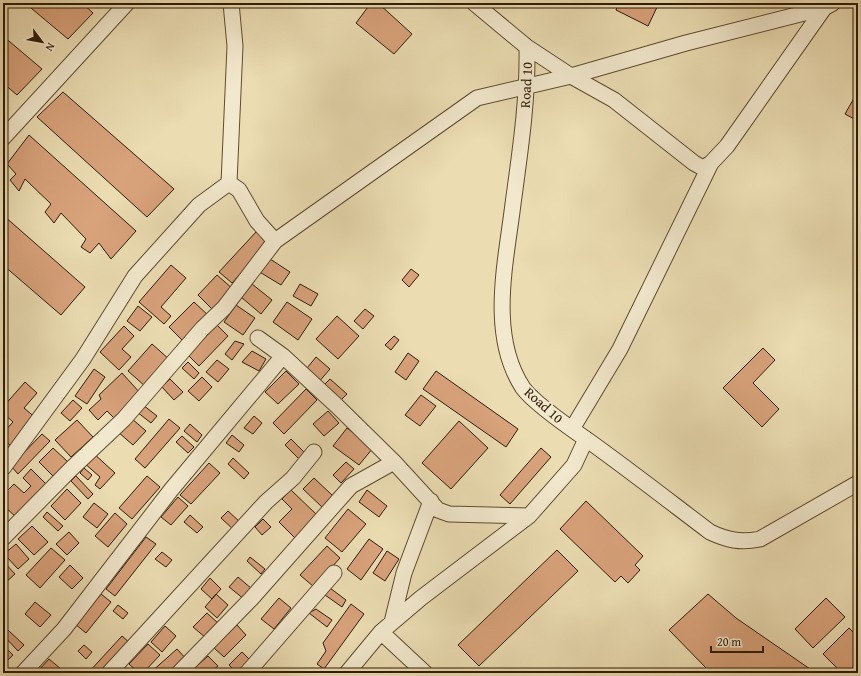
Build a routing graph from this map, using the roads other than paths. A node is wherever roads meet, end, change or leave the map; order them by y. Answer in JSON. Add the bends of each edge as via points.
{"nodes":[{"id":1,"x":127,"y":3,"type":"edge"},
{"id":2,"x":231,"y":3,"type":"edge"},
{"id":3,"x":474,"y":3,"type":"edge"},
{"id":4,"x":828,"y":5,"type":"edge"},
{"id":5,"x":527,"y":47,"type":"junction"},
{"id":6,"x":571,"y":76,"type":"junction"},
{"id":7,"x":528,"y":85,"type":"junction"},
{"id":8,"x":3,"y":138,"type":"edge"},
{"id":9,"x":711,"y":163,"type":"junction"},
{"id":10,"x":229,"y":184,"type":"junction"},
{"id":11,"x":274,"y":241,"type":"junction"},
{"id":12,"x":258,"y":338,"type":"dead end"},
{"id":13,"x":283,"y":356,"type":"junction"},
{"id":14,"x":572,"y":429,"type":"junction"},
{"id":15,"x":586,"y":439,"type":"junction"},
{"id":16,"x":314,"y":452,"type":"dead end"},
{"id":17,"x":394,"y":462,"type":"junction"},
{"id":18,"x":3,"y":468,"type":"edge"},
{"id":19,"x":858,"y":483,"type":"edge"},
{"id":20,"x":431,"y":501,"type":"junction"},
{"id":21,"x":529,"y":516,"type":"junction"},
{"id":22,"x":3,"y":538,"type":"edge"},
{"id":23,"x":334,"y":573,"type":"dead end"},
{"id":24,"x":386,"y":627,"type":"junction"},
{"id":25,"x":23,"y":673,"type":"edge"},
{"id":26,"x":109,"y":673,"type":"edge"},
{"id":27,"x":179,"y":673,"type":"edge"},
{"id":28,"x":247,"y":673,"type":"edge"},
{"id":29,"x":347,"y":673,"type":"edge"},
{"id":30,"x":425,"y":673,"type":"edge"}],
"edges":[{"from":1,"to":8,"type":"street"},
{"from":2,"to":10,"type":"street","via":[[235,46]]},
{"from":3,"to":5,"type":"street"},
{"from":4,"to":6,"type":"street","via":[[686,42]]},
{"from":4,"to":9,"type":"street","via":[[727,146]]},
{"from":5,"to":6,"type":"street"},
{"from":5,"to":7,"type":"street","name":"Road 10"},
{"from":6,"to":7,"type":"street"},
{"from":6,"to":9,"type":"street","via":[[614,100],[694,163],[703,168]]},
{"from":7,"to":11,"type":"street","via":[[477,98]]},
{"from":7,"to":14,"type":"street","name":"Road 10","via":[[505,272],[504,335],[509,359],[524,389]]},
{"from":9,"to":14,"type":"street","via":[[620,349]]},
{"from":10,"to":11,"type":"street","via":[[239,190],[257,221]]},
{"from":10,"to":18,"type":"street","via":[[199,205],[135,276],[83,359]]},
{"from":11,"to":22,"type":"street","via":[[224,308],[202,329],[124,419]]},
{"from":12,"to":13,"type":"street"},
{"from":13,"to":17,"type":"street"},
{"from":13,"to":25,"type":"street","via":[[171,490],[64,629]]},
{"from":14,"to":15,"type":"street","name":"Road 10"},
{"from":15,"to":19,"type":"street","name":"Road 10","via":[[710,532],[729,540],[760,539]]},
{"from":15,"to":21,"type":"street","via":[[574,465]]},
{"from":16,"to":26,"type":"street","via":[[293,478],[266,502]]},
{"from":17,"to":20,"type":"street"},
{"from":17,"to":27,"type":"street","via":[[352,486],[251,599]]},
{"from":20,"to":21,"type":"street","via":[[438,510],[449,514]]},
{"from":20,"to":24,"type":"street"},
{"from":21,"to":24,"type":"street"},
{"from":23,"to":28,"type":"street"},
{"from":24,"to":29,"type":"street"},
{"from":24,"to":30,"type":"street"}]}
